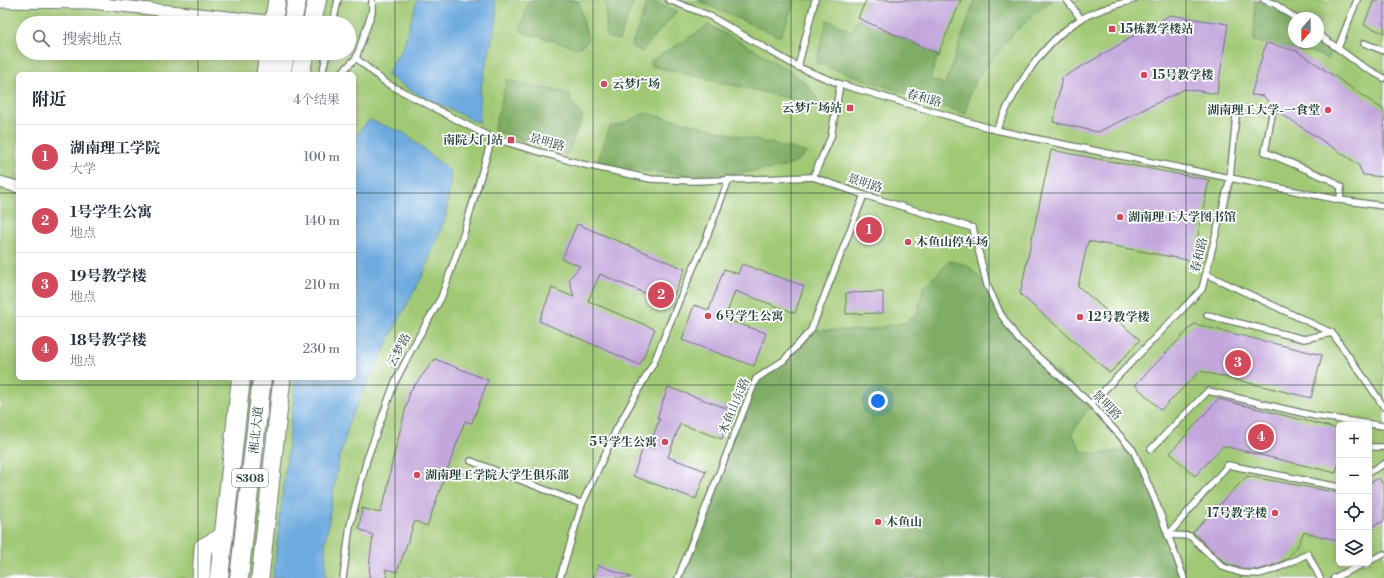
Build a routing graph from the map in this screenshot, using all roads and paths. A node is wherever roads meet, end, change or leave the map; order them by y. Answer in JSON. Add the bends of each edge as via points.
{"nodes":[{"id":1,"x":277,"y":0,"type":"edge"},
{"id":2,"x":297,"y":0,"type":"edge"},
{"id":3,"x":317,"y":0,"type":"edge"},
{"id":4,"x":338,"y":0,"type":"edge"},
{"id":5,"x":372,"y":0,"type":"edge"},
{"id":6,"x":669,"y":0,"type":"edge"},
{"id":7,"x":815,"y":0,"type":"edge"},
{"id":8,"x":1066,"y":0,"type":"edge"},
{"id":9,"x":1133,"y":0,"type":"edge"},
{"id":10,"x":1264,"y":0,"type":"edge"},
{"id":11,"x":1357,"y":0,"type":"edge"},
{"id":12,"x":0,"y":2,"type":"edge"},
{"id":13,"x":1288,"y":13,"type":"edge"},
{"id":14,"x":215,"y":16,"type":"edge"},
{"id":15,"x":280,"y":16,"type":"edge"},
{"id":16,"x":287,"y":16,"type":"edge"},
{"id":17,"x":314,"y":16,"type":"edge"},
{"id":18,"x":335,"y":16,"type":"edge"},
{"id":19,"x":1082,"y":19,"type":"junction"},
{"id":20,"x":1324,"y":38,"type":"edge"},
{"id":21,"x":1364,"y":43,"type":"dead end"},
{"id":22,"x":1338,"y":48,"type":"junction"},
{"id":23,"x":1384,"y":51,"type":"edge"},
{"id":24,"x":356,"y":58,"type":"joint"},
{"id":25,"x":267,"y":60,"type":"edge"},
{"id":26,"x":284,"y":60,"type":"edge"},
{"id":27,"x":303,"y":60,"type":"edge"},
{"id":28,"x":325,"y":60,"type":"edge"},
{"id":29,"x":354,"y":60,"type":"edge"},
{"id":30,"x":798,"y":67,"type":"junction"},
{"id":31,"x":265,"y":72,"type":"edge"},
{"id":32,"x":281,"y":72,"type":"edge"},
{"id":33,"x":300,"y":72,"type":"edge"},
{"id":34,"x":322,"y":72,"type":"edge"},
{"id":35,"x":342,"y":72,"type":"edge"},
{"id":36,"x":1384,"y":78,"type":"edge"},
{"id":37,"x":840,"y":84,"type":"junction"},
{"id":38,"x":1273,"y":109,"type":"dead end"},
{"id":39,"x":1236,"y":116,"type":"dead end"},
{"id":40,"x":996,"y":130,"type":"junction"},
{"id":41,"x":492,"y":138,"type":"junction"},
{"id":42,"x":813,"y":177,"type":"junction"},
{"id":43,"x":1230,"y":178,"type":"junction"},
{"id":44,"x":729,"y":179,"type":"junction"},
{"id":45,"x":0,"y":182,"type":"edge"},
{"id":46,"x":16,"y":186,"type":"edge"},
{"id":47,"x":864,"y":195,"type":"junction"},
{"id":48,"x":1340,"y":200,"type":"junction"},
{"id":49,"x":1384,"y":206,"type":"edge"},
{"id":50,"x":1206,"y":274,"type":"junction"},
{"id":51,"x":1207,"y":315,"type":"dead end"},
{"id":52,"x":1332,"y":333,"type":"junction"},
{"id":53,"x":241,"y":380,"type":"edge"},
{"id":54,"x":262,"y":380,"type":"edge"},
{"id":55,"x":282,"y":380,"type":"edge"},
{"id":56,"x":1092,"y":404,"type":"junction"},
{"id":57,"x":1384,"y":407,"type":"edge"},
{"id":58,"x":1384,"y":426,"type":"edge"},
{"id":59,"x":1372,"y":447,"type":"edge"},
{"id":60,"x":1384,"y":447,"type":"edge"},
{"id":61,"x":1151,"y":449,"type":"dead end"},
{"id":62,"x":471,"y":461,"type":"dead end"},
{"id":63,"x":1384,"y":464,"type":"edge"},
{"id":64,"x":1372,"y":470,"type":"edge"},
{"id":65,"x":1336,"y":486,"type":"edge"},
{"id":66,"x":582,"y":504,"type":"junction"},
{"id":67,"x":1168,"y":535,"type":"junction"},
{"id":68,"x":223,"y":536,"type":"junction"},
{"id":69,"x":1384,"y":554,"type":"edge"},
{"id":70,"x":1372,"y":560,"type":"edge"},
{"id":71,"x":1359,"y":566,"type":"edge"},
{"id":72,"x":201,"y":578,"type":"edge"},
{"id":73,"x":219,"y":578,"type":"edge"},
{"id":74,"x":239,"y":578,"type":"edge"},
{"id":75,"x":260,"y":578,"type":"edge"},
{"id":76,"x":343,"y":578,"type":"edge"},
{"id":77,"x":560,"y":578,"type":"edge"},
{"id":78,"x":678,"y":578,"type":"edge"},
{"id":79,"x":1184,"y":578,"type":"edge"},
{"id":80,"x":1320,"y":578,"type":"edge"},
{"id":81,"x":1334,"y":578,"type":"edge"}],
"edges":[{"from":1,"to":15,"type":"main road"},
{"from":2,"to":16,"type":"highway"},
{"from":3,"to":17,"type":"highway"},
{"from":4,"to":18,"type":"lane"},
{"from":5,"to":24,"type":"lane","via":[[372,12]]},
{"from":6,"to":30,"type":"lane","name":"春和路","via":[[708,15]]},
{"from":7,"to":30,"type":"lane"},
{"from":8,"to":19,"type":"lane"},
{"from":9,"to":19,"type":"lane"},
{"from":10,"to":13,"type":"lane"},
{"from":11,"to":22,"type":"lane"},
{"from":12,"to":14,"type":"street","via":[[91,3]]},
{"from":19,"to":40,"type":"lane","via":[[1056,38],[1037,59],[1012,97]]},
{"from":20,"to":22,"type":"lane"},
{"from":21,"to":23,"type":"lane"},
{"from":22,"to":36,"type":"lane"},
{"from":24,"to":41,"type":"lane","name":"景明路","via":[[386,83]]},
{"from":25,"to":31,"type":"main road"},
{"from":26,"to":32,"type":"highway"},
{"from":27,"to":33,"type":"highway"},
{"from":28,"to":34,"type":"lane"},
{"from":29,"to":35,"type":"lane"},
{"from":30,"to":37,"type":"lane","name":"春和路"},
{"from":37,"to":40,"type":"lane","name":"春和路"},
{"from":37,"to":42,"type":"lane","via":[[831,137]]},
{"from":38,"to":48,"type":"lane","via":[[1265,152],[1331,180],[1341,187]]},
{"from":39,"to":43,"type":"lane","name":"春和路"},
{"from":40,"to":43,"type":"lane","name":"春和路"},
{"from":41,"to":44,"type":"lane","name":"景明路","via":[[581,164],[651,179]]},
{"from":41,"to":76,"type":"lane","name":"云梦路","via":[[464,236],[441,298],[394,384],[367,459],[350,526]]},
{"from":42,"to":44,"type":"lane","name":"景明路"},
{"from":42,"to":47,"type":"lane","name":"景明路"},
{"from":43,"to":48,"type":"lane"},
{"from":43,"to":50,"type":"lane","name":"春和路"},
{"from":44,"to":66,"type":"lane","via":[[654,362],[616,430]]},
{"from":45,"to":46,"type":"street"},
{"from":47,"to":56,"type":"lane","name":"景明路","via":[[973,228],[986,285],[1000,313],[1018,339]]},
{"from":47,"to":78,"type":"lane","name":"木鱼山东路","via":[[811,330],[784,360],[756,379]]},
{"from":48,"to":49,"type":"lane"},
{"from":50,"to":52,"type":"lane"},
{"from":50,"to":56,"type":"lane","name":"春和路","via":[[1202,289]]},
{"from":51,"to":52,"type":"lane","via":[[1304,339]]},
{"from":52,"to":57,"type":"lane"},
{"from":53,"to":68,"type":"highway","name":"湘北大道","number":"S308"},
{"from":54,"to":74,"type":"highway","name":"湘北大道","number":"S308"},
{"from":55,"to":75,"type":"main road"},
{"from":56,"to":67,"type":"lane","name":"景明路","via":[[1133,450]]},
{"from":58,"to":61,"type":"lane","via":[[1315,416],[1208,391]]},
{"from":59,"to":60,"type":"lane"},
{"from":62,"to":66,"type":"lane"},
{"from":63,"to":64,"type":"lane"},
{"from":65,"to":67,"type":"lane","via":[[1228,465]]},
{"from":66,"to":77,"type":"lane"},
{"from":67,"to":79,"type":"lane","name":"景明路"},
{"from":67,"to":80,"type":"lane","via":[[1190,536],[1223,567],[1241,574],[1259,574],[1276,569],[1308,554]]},
{"from":68,"to":72,"type":"main road","via":[[203,547]]},
{"from":68,"to":73,"type":"highway","name":"湘北大道","number":"S308"},
{"from":69,"to":70,"type":"lane"},
{"from":71,"to":81,"type":"lane"}]}
